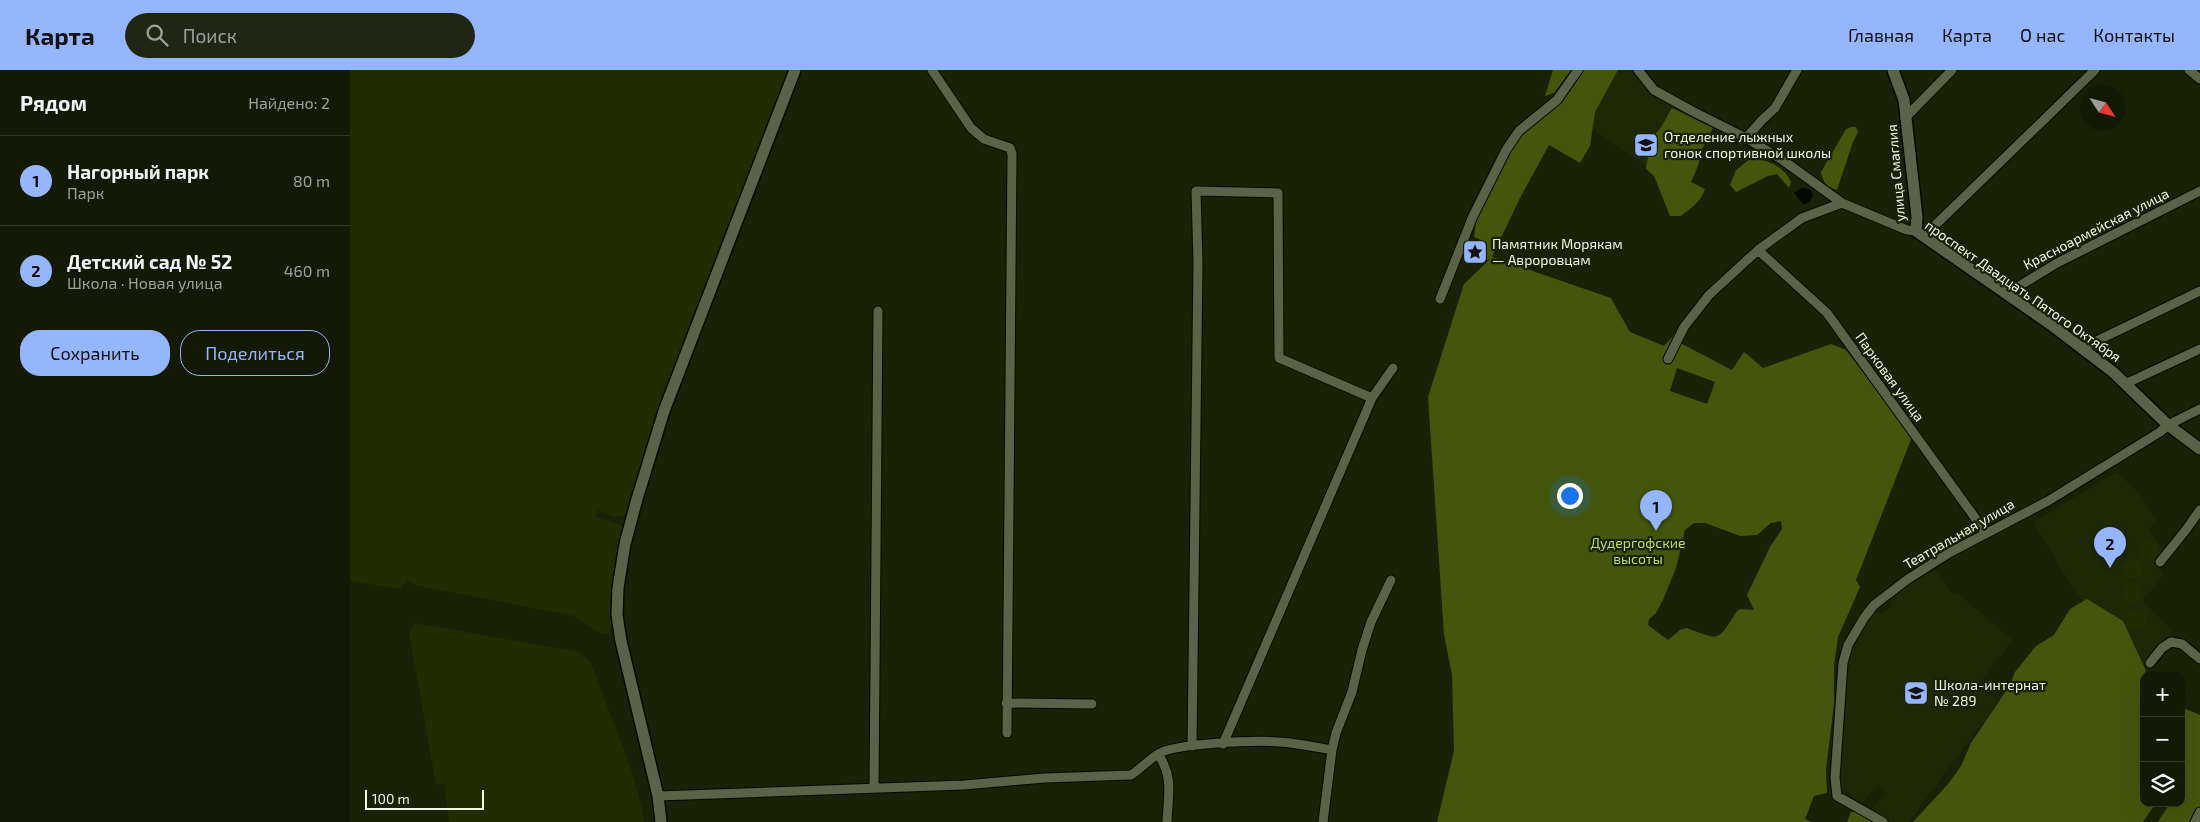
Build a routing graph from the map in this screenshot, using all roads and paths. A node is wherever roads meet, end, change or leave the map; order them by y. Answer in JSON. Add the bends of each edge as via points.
{"nodes":[{"id":1,"x":795,"y":70,"type":"edge"},
{"id":2,"x":932,"y":70,"type":"edge"},
{"id":3,"x":1578,"y":70,"type":"edge"},
{"id":4,"x":1638,"y":70,"type":"edge"},
{"id":5,"x":1797,"y":70,"type":"edge"},
{"id":6,"x":1892,"y":70,"type":"edge"},
{"id":7,"x":1952,"y":70,"type":"edge"},
{"id":8,"x":2095,"y":70,"type":"edge"},
{"id":9,"x":2189,"y":70,"type":"edge"},
{"id":10,"x":2200,"y":79,"type":"edge"},
{"id":11,"x":1906,"y":117,"type":"junction"},
{"id":12,"x":1746,"y":138,"type":"junction"},
{"id":13,"x":2200,"y":191,"type":"edge"},
{"id":14,"x":1842,"y":203,"type":"junction"},
{"id":15,"x":1920,"y":234,"type":"junction"},
{"id":16,"x":1758,"y":250,"type":"junction"},
{"id":17,"x":2200,"y":291,"type":"edge"},
{"id":18,"x":2006,"y":294,"type":"junction"},
{"id":19,"x":1440,"y":299,"type":"dead end"},
{"id":20,"x":878,"y":311,"type":"dead end"},
{"id":21,"x":2082,"y":348,"type":"junction"},
{"id":22,"x":2200,"y":349,"type":"edge"},
{"id":23,"x":1668,"y":359,"type":"dead end"},
{"id":24,"x":1393,"y":368,"type":"dead end"},
{"id":25,"x":2126,"y":384,"type":"junction"},
{"id":26,"x":1372,"y":398,"type":"junction"},
{"id":27,"x":2200,"y":409,"type":"edge"},
{"id":28,"x":2168,"y":425,"type":"junction"},
{"id":29,"x":2200,"y":449,"type":"edge"},
{"id":30,"x":2200,"y":510,"type":"edge"},
{"id":31,"x":1986,"y":533,"type":"junction"},
{"id":32,"x":2160,"y":562,"type":"dead end"},
{"id":33,"x":1391,"y":580,"type":"dead end"},
{"id":34,"x":2200,"y":659,"type":"edge"},
{"id":35,"x":2150,"y":663,"type":"dead end"},
{"id":36,"x":1006,"y":703,"type":"junction"},
{"id":37,"x":1092,"y":704,"type":"dead end"},
{"id":38,"x":1008,"y":733,"type":"dead end"},
{"id":39,"x":1223,"y":744,"type":"junction"},
{"id":40,"x":1192,"y":746,"type":"junction"},
{"id":41,"x":1332,"y":750,"type":"junction"},
{"id":42,"x":1158,"y":754,"type":"junction"},
{"id":43,"x":874,"y":788,"type":"junction"},
{"id":44,"x":658,"y":796,"type":"junction"},
{"id":45,"x":2200,"y":812,"type":"edge"},
{"id":46,"x":661,"y":822,"type":"edge"},
{"id":47,"x":1167,"y":822,"type":"edge"},
{"id":48,"x":1323,"y":822,"type":"edge"},
{"id":49,"x":1883,"y":822,"type":"edge"},
{"id":50,"x":2195,"y":822,"type":"edge"}],
"edges":[{"from":1,"to":44,"type":"street","via":[[664,411],[620,568],[617,615],[621,641]]},
{"from":2,"to":36,"type":"street","via":[[971,128],[984,139],[1010,148],[1012,154]]},
{"from":3,"to":19,"type":"street","via":[[1557,100],[1519,131],[1506,150],[1472,216]]},
{"from":4,"to":12,"type":"street","name":"проспект Двадцать Пятого Октября","via":[[1654,90]]},
{"from":5,"to":12,"type":"street","via":[[1775,108]]},
{"from":6,"to":11,"type":"street","via":[[1904,100]]},
{"from":7,"to":11,"type":"street","name":"улица Смаглия"},
{"from":8,"to":15,"type":"street"},
{"from":9,"to":10,"type":"street"},
{"from":11,"to":15,"type":"street","name":"улица Смаглия"},
{"from":12,"to":14,"type":"street","name":"проспект Двадцать Пятого Октября"},
{"from":13,"to":18,"type":"street","name":"Красноармейская улица","via":[[2050,267]]},
{"from":14,"to":15,"type":"street","name":"проспект Двадцать Пятого Октября"},
{"from":14,"to":16,"type":"street","via":[[1802,218]]},
{"from":15,"to":18,"type":"street","name":"проспект Двадцать Пятого Октября"},
{"from":16,"to":23,"type":"street","via":[[1709,295],[1684,327]]},
{"from":16,"to":31,"type":"street","name":"Парковая улица","via":[[1827,313]]},
{"from":17,"to":21,"type":"street"},
{"from":18,"to":21,"type":"street","name":"проспект Двадцать Пятого Октября"},
{"from":20,"to":43,"type":"street"},
{"from":21,"to":25,"type":"street","name":"проспект Двадцать Пятого Октября"},
{"from":22,"to":25,"type":"street"},
{"from":24,"to":26,"type":"street"},
{"from":25,"to":28,"type":"street","name":"проспект Двадцать Пятого Октября"},
{"from":26,"to":39,"type":"street"},
{"from":26,"to":40,"type":"street","via":[[1279,358],[1278,193],[1196,191],[1198,273]]},
{"from":27,"to":28,"type":"street","name":"Театральная улица"},
{"from":28,"to":29,"type":"street","name":"проспект Двадцать Пятого Октября"},
{"from":28,"to":31,"type":"street","name":"Театральная улица","via":[[2048,501]]},
{"from":30,"to":32,"type":"street"},
{"from":31,"to":49,"type":"street","name":"Театральная улица","via":[[1908,579],[1874,605],[1848,645],[1841,690],[1835,778],[1837,796]]},
{"from":33,"to":41,"type":"street","via":[[1371,622]]},
{"from":34,"to":35,"type":"street","via":[[2182,644],[2171,642]]},
{"from":36,"to":37,"type":"street"},
{"from":36,"to":38,"type":"street"},
{"from":39,"to":40,"type":"street"},
{"from":39,"to":41,"type":"street","via":[[1277,742]]},
{"from":40,"to":42,"type":"street","via":[[1175,747]]},
{"from":41,"to":48,"type":"street"},
{"from":42,"to":43,"type":"street","via":[[1131,775]]},
{"from":42,"to":47,"type":"street","via":[[1167,767]]},
{"from":43,"to":44,"type":"street"},
{"from":44,"to":46,"type":"street"},
{"from":45,"to":50,"type":"street"}]}
